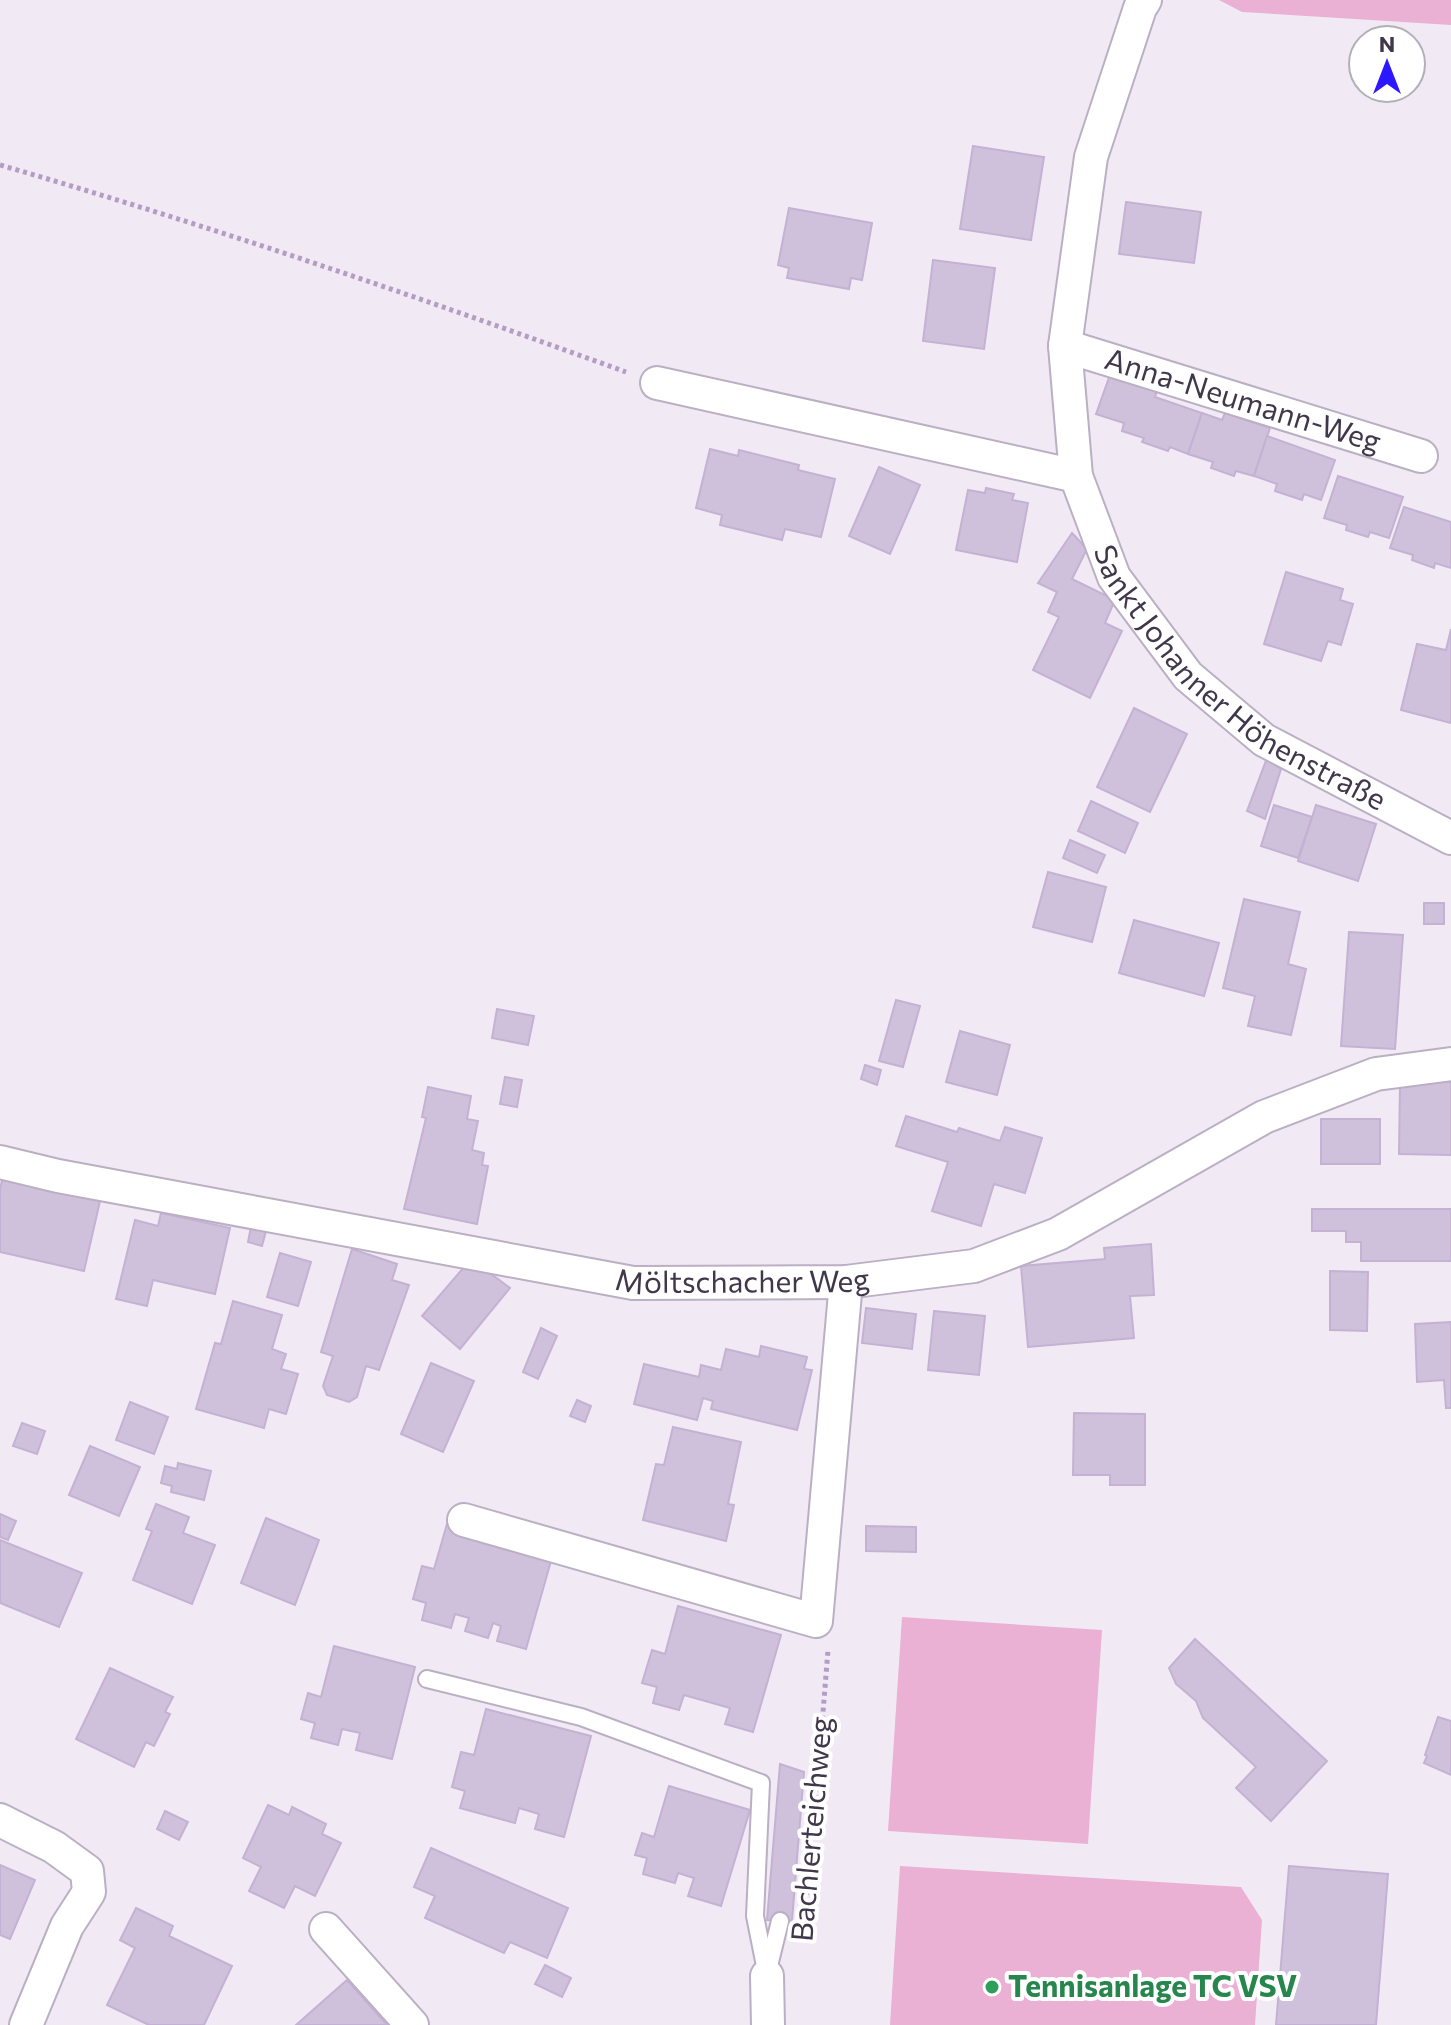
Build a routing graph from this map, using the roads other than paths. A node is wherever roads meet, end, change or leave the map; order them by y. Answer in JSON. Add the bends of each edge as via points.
{"nodes":[{"id":1,"x":1145,"y":0,"type":"edge"},
{"id":2,"x":1065,"y":346,"type":"junction"},
{"id":3,"x":657,"y":383,"type":"road end"},
{"id":4,"x":1421,"y":456,"type":"dead end"},
{"id":5,"x":1076,"y":476,"type":"junction"},
{"id":6,"x":1451,"y":838,"type":"edge"},
{"id":7,"x":1451,"y":1064,"type":"edge"},
{"id":8,"x":0,"y":1162,"type":"edge"},
{"id":9,"x":846,"y":1282,"type":"junction"},
{"id":10,"x":464,"y":1520,"type":"dead end"},
{"id":11,"x":427,"y":1679,"type":"dead end"},
{"id":12,"x":0,"y":1820,"type":"edge"},
{"id":13,"x":780,"y":1921,"type":"dead end"},
{"id":14,"x":326,"y":1929,"type":"dead end"},
{"id":15,"x":767,"y":1976,"type":"junction"},
{"id":16,"x":26,"y":2025,"type":"edge"},
{"id":17,"x":412,"y":2025,"type":"edge"},
{"id":18,"x":768,"y":2025,"type":"edge"}],
"edges":[{"from":1,"to":2,"type":"street","name":"Sankt Johanner Höhenstraße","via":[[1091,157]]},
{"from":2,"to":4,"type":"street","name":"Anna-Neumann-Weg"},
{"from":2,"to":5,"type":"street","name":"Sankt Johanner Höhenstraße"},
{"from":3,"to":5,"type":"street"},
{"from":5,"to":6,"type":"street","name":"Sankt Johanner Höhenstraße","via":[[1114,577],[1188,676],[1264,740]]},
{"from":7,"to":9,"type":"street","name":"Möltschacher Weg","via":[[1376,1074],[1264,1117],[1058,1234],[974,1266]]},
{"from":8,"to":9,"type":"street","name":"Möltschacher Weg","via":[[633,1283]]},
{"from":9,"to":10,"type":"street","via":[[816,1621]]},
{"from":11,"to":15,"type":"lane","via":[[581,1717],[761,1783],[755,1916]]},
{"from":12,"to":16,"type":"street","via":[[54,1847],[87,1871],[89,1892],[67,1926]]},
{"from":13,"to":15,"type":"lane"},
{"from":14,"to":17,"type":"street"},
{"from":15,"to":18,"type":"street","name":"Bachlerteichweg"}]}
